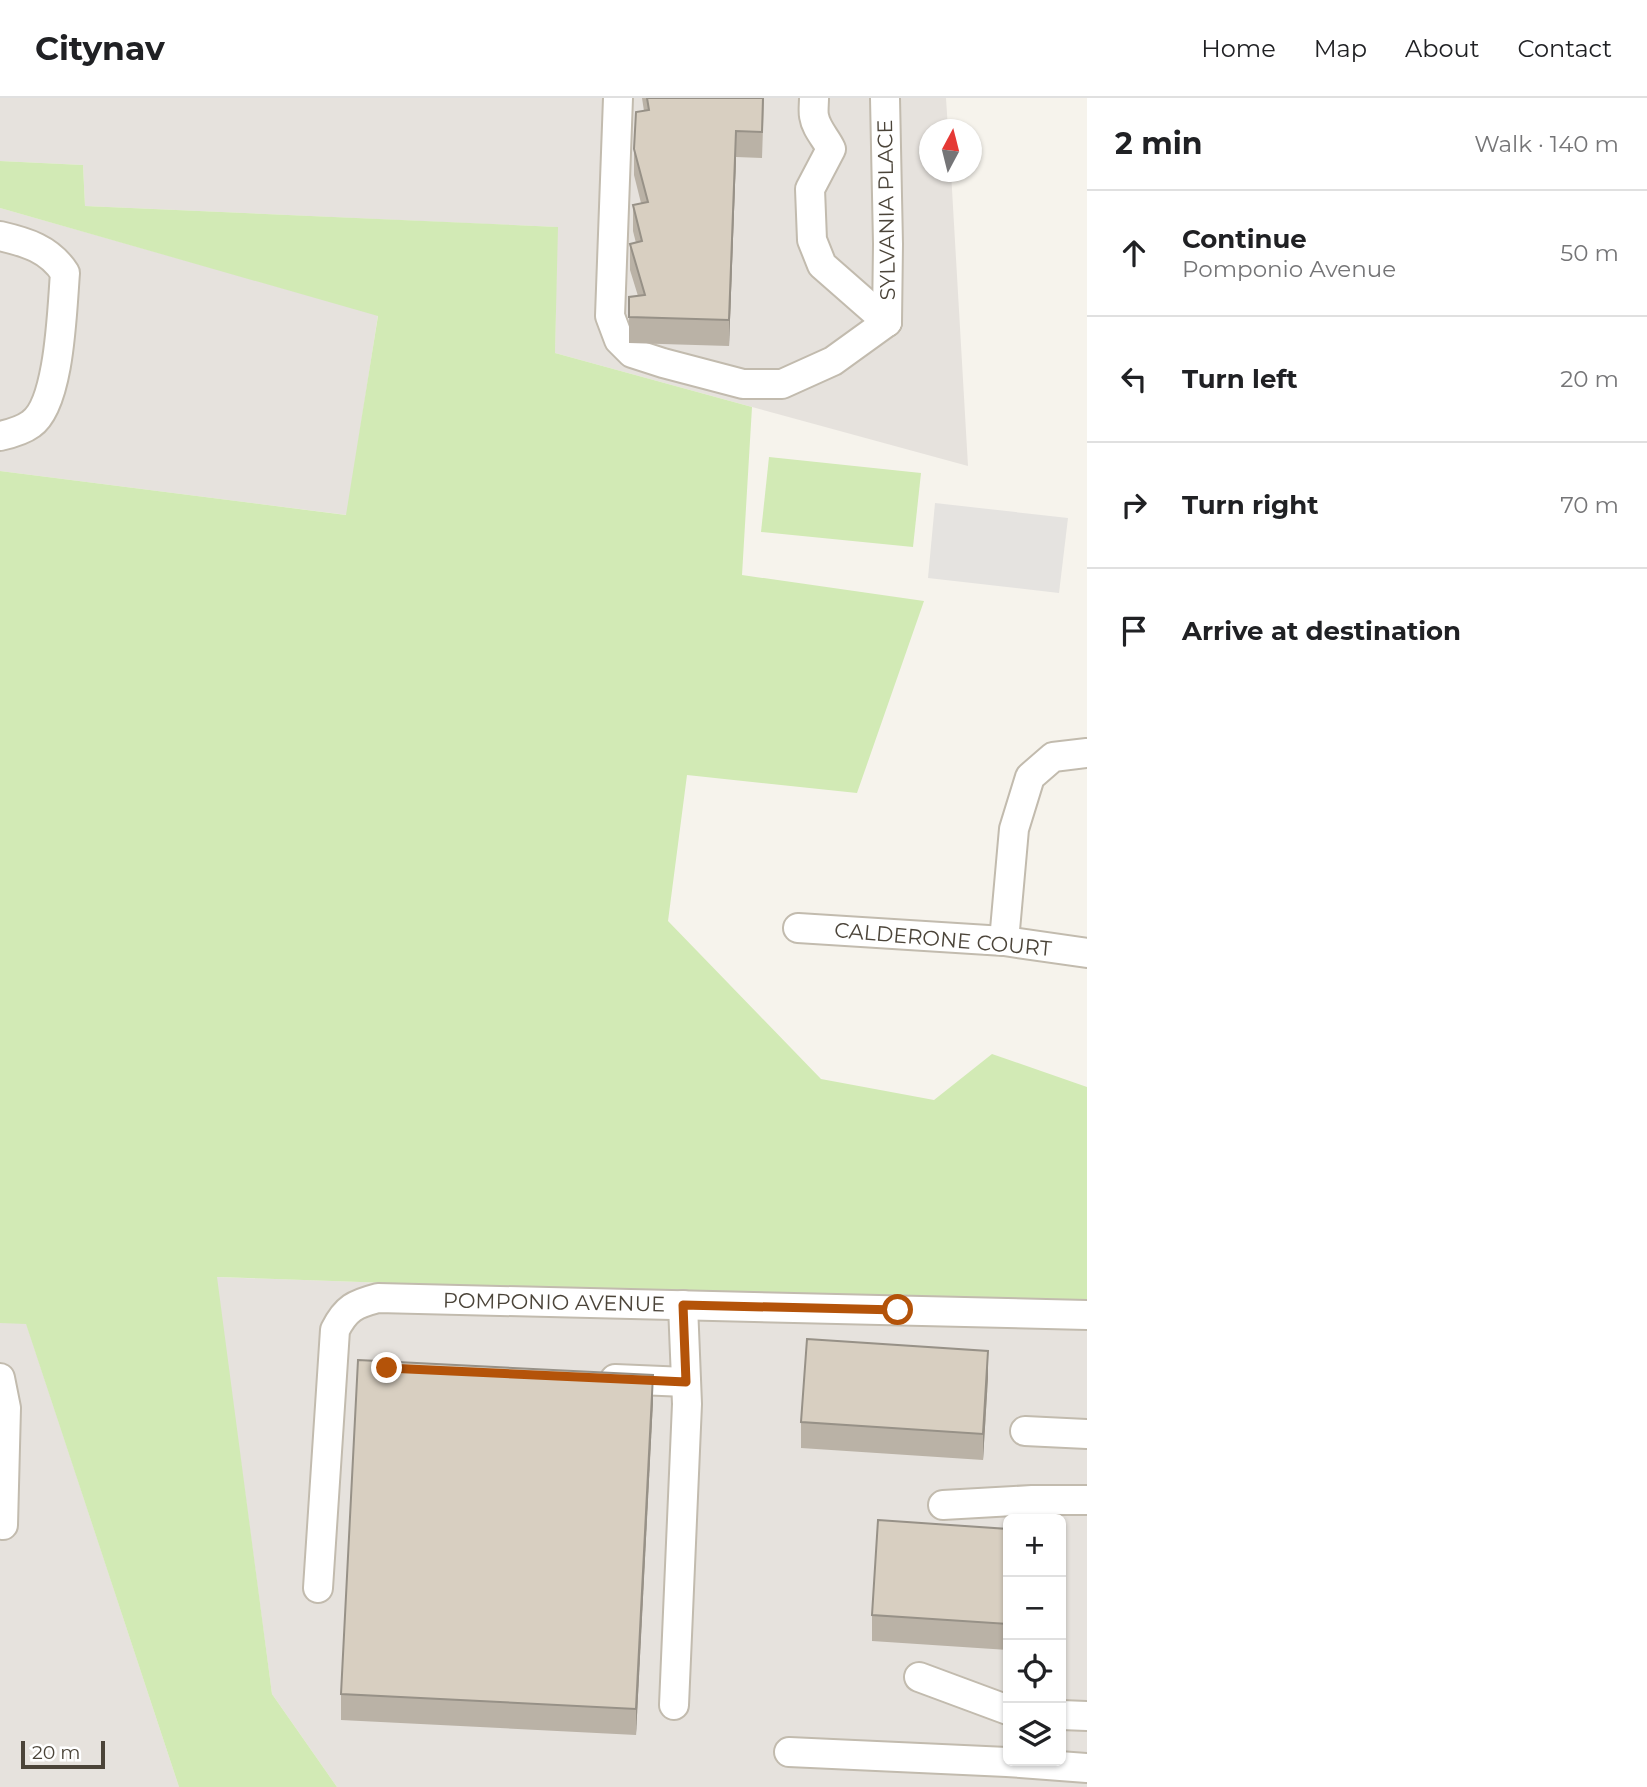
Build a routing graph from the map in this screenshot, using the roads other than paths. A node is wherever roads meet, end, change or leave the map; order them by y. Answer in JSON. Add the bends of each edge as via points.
{"nodes":[{"id":1,"x":618,"y":98,"type":"edge"},
{"id":2,"x":814,"y":98,"type":"edge"},
{"id":3,"x":885,"y":98,"type":"edge"},
{"id":4,"x":0,"y":236,"type":"edge"},
{"id":5,"x":887,"y":322,"type":"junction"},
{"id":6,"x":0,"y":436,"type":"edge"},
{"id":7,"x":1087,"y":753,"type":"edge"},
{"id":8,"x":798,"y":928,"type":"dead end"},
{"id":9,"x":1004,"y":940,"type":"junction"},
{"id":10,"x":1087,"y":953,"type":"edge"},
{"id":11,"x":683,"y":1305,"type":"junction"},
{"id":12,"x":1087,"y":1315,"type":"edge"},
{"id":13,"x":0,"y":1378,"type":"edge"},
{"id":14,"x":591,"y":1378,"type":"edge"},
{"id":15,"x":686,"y":1382,"type":"junction"},
{"id":16,"x":1025,"y":1432,"type":"dead end"},
{"id":17,"x":1087,"y":1434,"type":"edge"},
{"id":18,"x":1087,"y":1500,"type":"edge"},
{"id":19,"x":943,"y":1505,"type":"dead end"},
{"id":20,"x":3,"y":1525,"type":"dead end"},
{"id":21,"x":318,"y":1588,"type":"dead end"},
{"id":22,"x":919,"y":1677,"type":"dead end"},
{"id":23,"x":674,"y":1704,"type":"dead end"},
{"id":24,"x":1003,"y":1708,"type":"edge"},
{"id":25,"x":1066,"y":1715,"type":"edge"},
{"id":26,"x":1087,"y":1716,"type":"edge"},
{"id":27,"x":789,"y":1752,"type":"dead end"},
{"id":28,"x":1087,"y":1768,"type":"edge"}],
"edges":[{"from":1,"to":5,"type":"street","via":[[610,316],[619,340],[632,354],[743,384],[782,384],[833,361]]},
{"from":2,"to":5,"type":"street","via":[[814,117],[831,149],[810,190],[812,240],[822,265]]},
{"from":3,"to":5,"type":"street","name":"SYLVANIA PLACE"},
{"from":4,"to":6,"type":"street","via":[[48,254],[65,274],[54,376],[45,406],[31,424]]},
{"from":7,"to":9,"type":"street","via":[[1052,757],[1030,777],[1014,829]]},
{"from":8,"to":9,"type":"street","name":"CALDERONE COURT"},
{"from":9,"to":10,"type":"street","name":"CALDERONE COURT"},
{"from":11,"to":12,"type":"street","name":"POMPONIO AVENUE"},
{"from":11,"to":15,"type":"street"},
{"from":11,"to":21,"type":"street","name":"POMPONIO AVENUE","via":[[378,1298],[357,1303],[335,1330],[346,1366]]},
{"from":13,"to":20,"type":"street","via":[[6,1408]]},
{"from":14,"to":15,"type":"street"},
{"from":15,"to":23,"type":"street"},
{"from":16,"to":17,"type":"street"},
{"from":18,"to":19,"type":"street"},
{"from":22,"to":24,"type":"street"},
{"from":25,"to":26,"type":"street"},
{"from":27,"to":28,"type":"street"}]}
